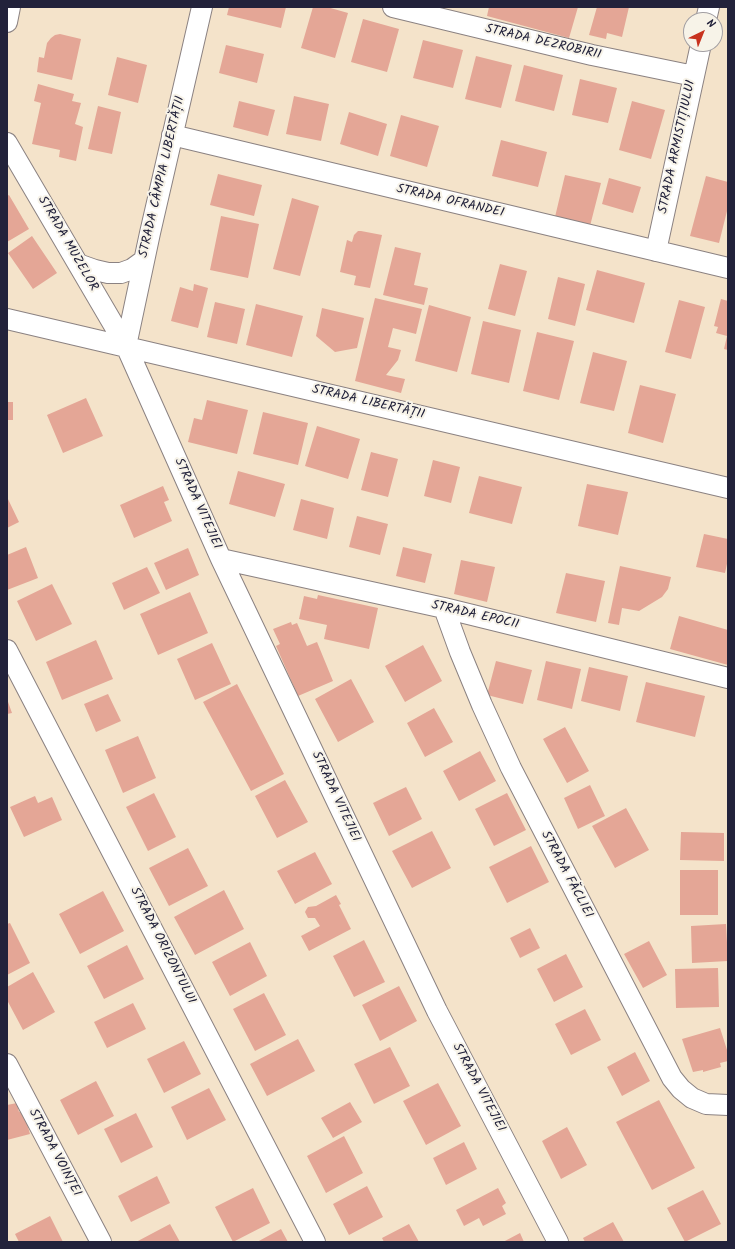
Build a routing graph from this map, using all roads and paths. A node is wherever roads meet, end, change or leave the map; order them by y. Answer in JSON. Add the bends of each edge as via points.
{"nodes":[{"id":1,"x":10,"y":7,"type":"edge"},
{"id":2,"x":202,"y":7,"type":"edge"},
{"id":3,"x":393,"y":7,"type":"edge"},
{"id":4,"x":7,"y":22,"type":"edge"},
{"id":5,"x":699,"y":52,"type":"edge"},
{"id":6,"x":694,"y":76,"type":"junction"},
{"id":7,"x":172,"y":135,"type":"junction"},
{"id":8,"x":7,"y":143,"type":"edge"},
{"id":9,"x":656,"y":251,"type":"junction"},
{"id":10,"x":144,"y":261,"type":"junction"},
{"id":11,"x":78,"y":264,"type":"junction"},
{"id":12,"x":728,"y":268,"type":"edge"},
{"id":13,"x":7,"y":319,"type":"edge"},
{"id":14,"x":126,"y":346,"type":"junction"},
{"id":15,"x":728,"y":488,"type":"edge"},
{"id":16,"x":222,"y":558,"type":"junction"},
{"id":17,"x":444,"y":608,"type":"junction"},
{"id":18,"x":7,"y":650,"type":"edge"},
{"id":19,"x":728,"y":678,"type":"edge"},
{"id":20,"x":7,"y":1064,"type":"edge"},
{"id":21,"x":728,"y":1105,"type":"edge"},
{"id":22,"x":101,"y":1242,"type":"edge"},
{"id":23,"x":315,"y":1242,"type":"edge"},
{"id":24,"x":558,"y":1242,"type":"edge"}],
"edges":[{"from":1,"to":4,"type":"street"},
{"from":2,"to":7,"type":"street","name":"STRADA CÂMPIA LIBERTĂȚII"},
{"from":3,"to":6,"type":"street","name":"STRADA DEZROBIRII","via":[[592,55]]},
{"from":5,"to":6,"type":"street","name":"STRADA ARMISTIȚIULUI"},
{"from":6,"to":9,"type":"street","name":"STRADA ARMISTIȚIULUI"},
{"from":7,"to":9,"type":"street","name":"STRADA OFRANDEI"},
{"from":7,"to":10,"type":"street","name":"STRADA CÂMPIA LIBERTĂȚII"},
{"from":8,"to":11,"type":"street","name":"STRADA MUZELOR"},
{"from":9,"to":12,"type":"street","name":"STRADA OFRANDEI"},
{"from":10,"to":11,"type":"street","via":[[121,273],[108,273]]},
{"from":10,"to":14,"type":"street","name":"STRADA CÂMPIA LIBERTĂȚII"},
{"from":11,"to":14,"type":"street","name":"STRADA MUZELOR"},
{"from":13,"to":14,"type":"street","name":"STRADA LIBERTĂȚII"},
{"from":14,"to":15,"type":"street","name":"STRADA LIBERTĂȚII"},
{"from":14,"to":16,"type":"street","name":"STRADA VITEJIEI"},
{"from":16,"to":17,"type":"street","name":"STRADA EPOCII"},
{"from":16,"to":24,"type":"street","name":"STRADA VITEJIEI","via":[[437,1011]]},
{"from":17,"to":19,"type":"street","name":"STRADA EPOCII"},
{"from":17,"to":21,"type":"street","name":"STRADA FĂCLIEI","via":[[482,705],[511,768],[672,1078],[692,1098],[706,1104]]},
{"from":18,"to":23,"type":"street","name":"STRADA ORIZONTULUI"},
{"from":20,"to":22,"type":"street","name":"STRADA VOINȚEI"}]}
